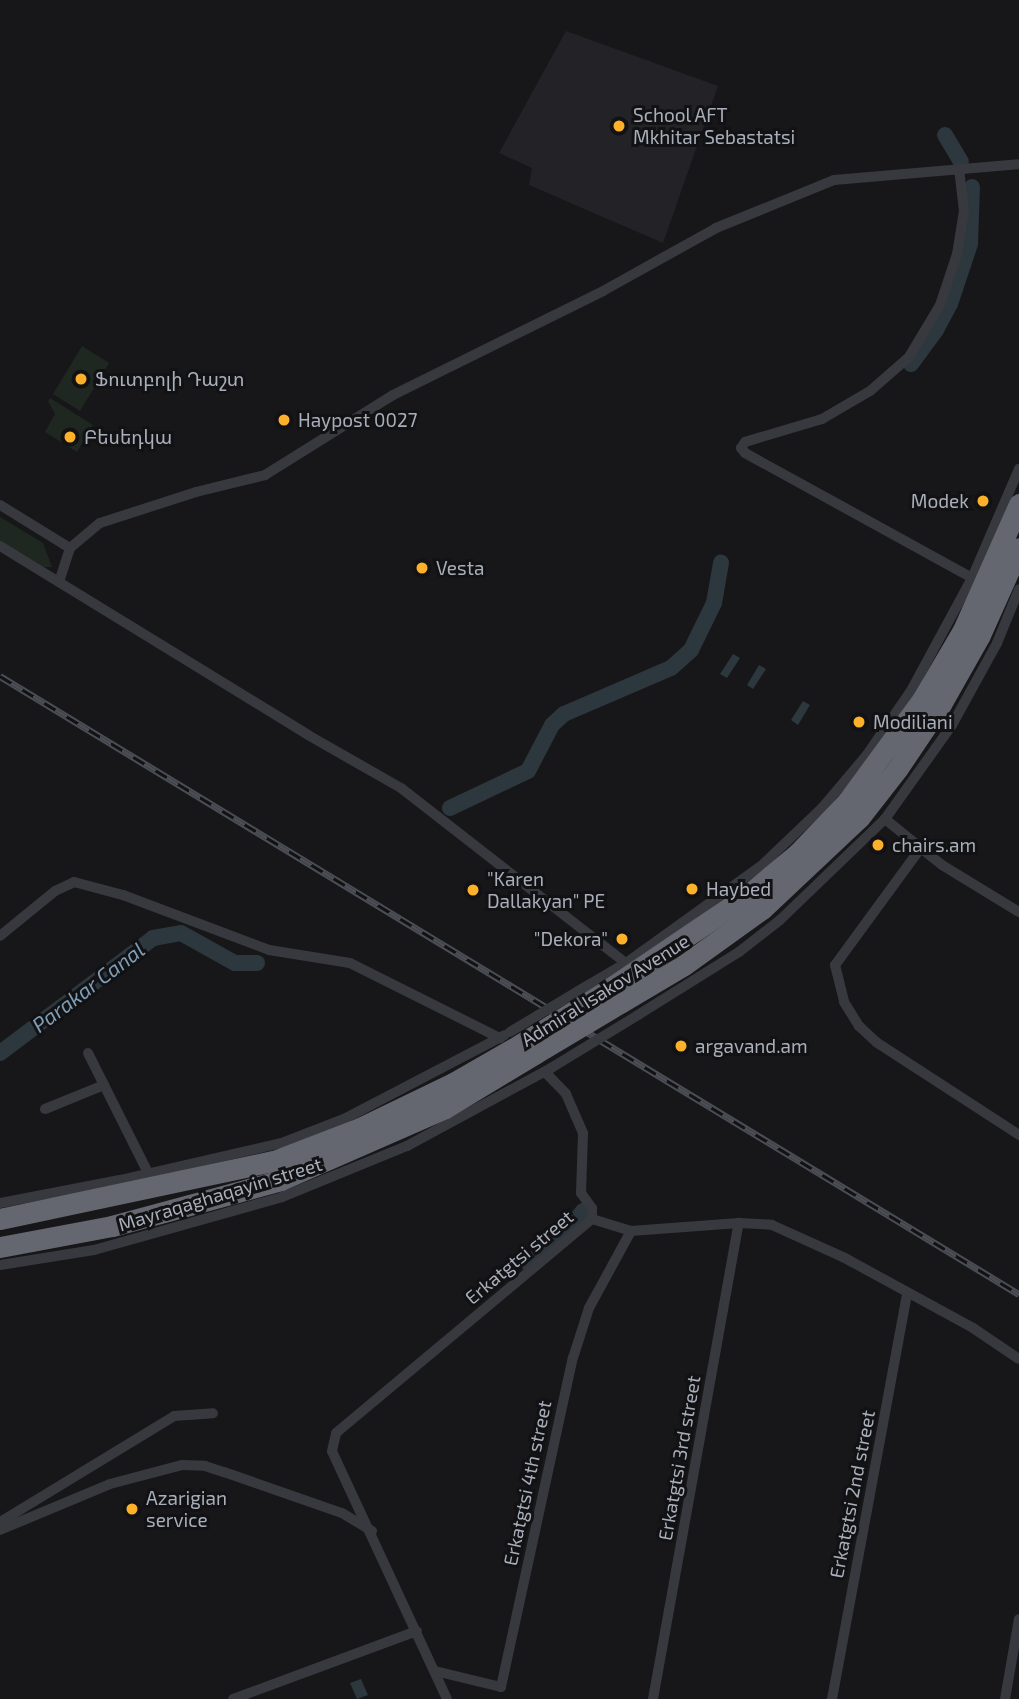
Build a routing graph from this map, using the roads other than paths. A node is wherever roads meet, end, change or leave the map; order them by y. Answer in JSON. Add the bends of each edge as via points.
{"nodes":[{"id":1,"x":1019,"y":163,"type":"edge"},
{"id":2,"x":959,"y":168,"type":"junction"},
{"id":3,"x":1019,"y":468,"type":"edge"},
{"id":4,"x":0,"y":505,"type":"edge"},
{"id":5,"x":1019,"y":505,"type":"edge"},
{"id":6,"x":0,"y":546,"type":"edge"},
{"id":7,"x":70,"y":548,"type":"junction"},
{"id":8,"x":1019,"y":548,"type":"edge"},
{"id":9,"x":972,"y":578,"type":"junction"},
{"id":10,"x":59,"y":582,"type":"junction"},
{"id":11,"x":1019,"y":589,"type":"edge"},
{"id":12,"x":988,"y":639,"type":"junction"},
{"id":13,"x":885,"y":819,"type":"junction"},
{"id":14,"x":920,"y":849,"type":"junction"},
{"id":15,"x":1019,"y":912,"type":"edge"},
{"id":16,"x":0,"y":936,"type":"edge"},
{"id":17,"x":626,"y":963,"type":"junction"},
{"id":18,"x":613,"y":998,"type":"junction"},
{"id":19,"x":527,"y":1051,"type":"junction"},
{"id":20,"x":88,"y":1053,"type":"dead end"},
{"id":21,"x":104,"y":1085,"type":"junction"},
{"id":22,"x":45,"y":1109,"type":"dead end"},
{"id":23,"x":1019,"y":1135,"type":"edge"},
{"id":24,"x":152,"y":1181,"type":"junction"},
{"id":25,"x":0,"y":1203,"type":"edge"},
{"id":26,"x":0,"y":1219,"type":"edge"},
{"id":27,"x":592,"y":1219,"type":"junction"},
{"id":28,"x":739,"y":1223,"type":"junction"},
{"id":29,"x":631,"y":1231,"type":"junction"},
{"id":30,"x":0,"y":1247,"type":"edge"},
{"id":31,"x":0,"y":1265,"type":"edge"},
{"id":32,"x":907,"y":1295,"type":"junction"},
{"id":33,"x":1019,"y":1359,"type":"edge"},
{"id":34,"x":213,"y":1413,"type":"dead end"},
{"id":35,"x":0,"y":1522,"type":"edge"},
{"id":36,"x":0,"y":1530,"type":"edge"},
{"id":37,"x":372,"y":1531,"type":"junction"},
{"id":38,"x":1019,"y":1619,"type":"edge"},
{"id":39,"x":417,"y":1631,"type":"junction"},
{"id":40,"x":435,"y":1671,"type":"junction"},
{"id":41,"x":233,"y":1699,"type":"edge"},
{"id":42,"x":447,"y":1699,"type":"edge"},
{"id":43,"x":653,"y":1699,"type":"edge"},
{"id":44,"x":832,"y":1699,"type":"edge"},
{"id":45,"x":1005,"y":1699,"type":"edge"}],
"edges":[{"from":1,"to":2,"type":"street"},
{"from":2,"to":7,"type":"street","via":[[834,180],[716,228],[603,291],[394,395],[265,475],[100,523]]},
{"from":2,"to":9,"type":"street","via":[[964,211],[957,254],[940,305],[909,357],[870,391],[822,419],[741,447]]},
{"from":3,"to":9,"type":"street"},
{"from":4,"to":7,"type":"street"},
{"from":5,"to":18,"type":"highway","name":"Admiral Isakov Avenue","via":[[956,642],[922,700],[847,802],[798,853]]},
{"from":6,"to":10,"type":"street"},
{"from":7,"to":10,"type":"street"},
{"from":8,"to":12,"type":"highway","name":"Admiral Isakov Avenue"},
{"from":9,"to":17,"type":"street","via":[[912,689],[866,756],[822,808],[761,866]]},
{"from":10,"to":17,"type":"street","via":[[401,788]]},
{"from":11,"to":12,"type":"street"},
{"from":12,"to":13,"type":"street","via":[[952,725]]},
{"from":12,"to":18,"type":"highway","name":"Admiral Isakov Avenue","via":[[898,768],[859,818],[811,866],[762,909],[684,965]]},
{"from":13,"to":14,"type":"street"},
{"from":13,"to":18,"type":"street","via":[[826,878],[739,952]]},
{"from":14,"to":15,"type":"street"},
{"from":14,"to":23,"type":"street","via":[[835,965],[844,1002],[876,1042]]},
{"from":16,"to":19,"type":"street","via":[[55,891],[74,882],[123,895],[269,950],[350,963]]},
{"from":17,"to":18,"type":"street"},
{"from":18,"to":19,"type":"highway","name":"Admiral Isakov Avenue","bridge":true},
{"from":18,"to":19,"type":"street","name":"Mayraqaghaqayin street","bridge":true},
{"from":19,"to":24,"type":"highway","name":"Admiral Isakov Avenue","via":[[360,1128],[274,1161]]},
{"from":19,"to":27,"type":"street","via":[[566,1094],[583,1133],[581,1193],[592,1209]]},
{"from":19,"to":30,"type":"highway","name":"Admiral Isakov Avenue","via":[[445,1108],[281,1180],[112,1226]]},
{"from":19,"to":31,"type":"street","name":"Mayraqaghaqayin street","via":[[407,1146],[282,1197],[93,1250]]},
{"from":20,"to":21,"type":"street"},
{"from":21,"to":22,"type":"street"},
{"from":21,"to":24,"type":"street"},
{"from":24,"to":25,"type":"street"},
{"from":24,"to":26,"type":"highway","name":"Admiral Isakov Avenue"},
{"from":27,"to":29,"type":"street","name":"Erkatgtsi street"},
{"from":27,"to":37,"type":"street","name":"Erkatgtsi street","via":[[335,1433],[332,1451]]},
{"from":28,"to":29,"type":"street","name":"Erkatgtsi street"},
{"from":28,"to":32,"type":"street","name":"Erkatgtsi street","via":[[772,1225],[843,1257]]},
{"from":28,"to":43,"type":"street","name":"Erkatgtsi 3rd street"},
{"from":29,"to":40,"type":"street","name":"Erkatgtsi 4th street","via":[[589,1308],[573,1358],[502,1687]]},
{"from":32,"to":33,"type":"street","name":"Erkatgtsi street","via":[[973,1328]]},
{"from":32,"to":44,"type":"street","name":"Erkatgtsi 2nd street"},
{"from":34,"to":35,"type":"street","via":[[174,1416]]},
{"from":36,"to":37,"type":"street","via":[[110,1484],[182,1465],[205,1466],[342,1513]]},
{"from":37,"to":39,"type":"street","name":"Erkatgtsi street"},
{"from":38,"to":45,"type":"street"},
{"from":39,"to":40,"type":"street","name":"Erkatgtsi street"},
{"from":39,"to":41,"type":"street"},
{"from":40,"to":42,"type":"street","name":"Erkatgtsi street"}]}
